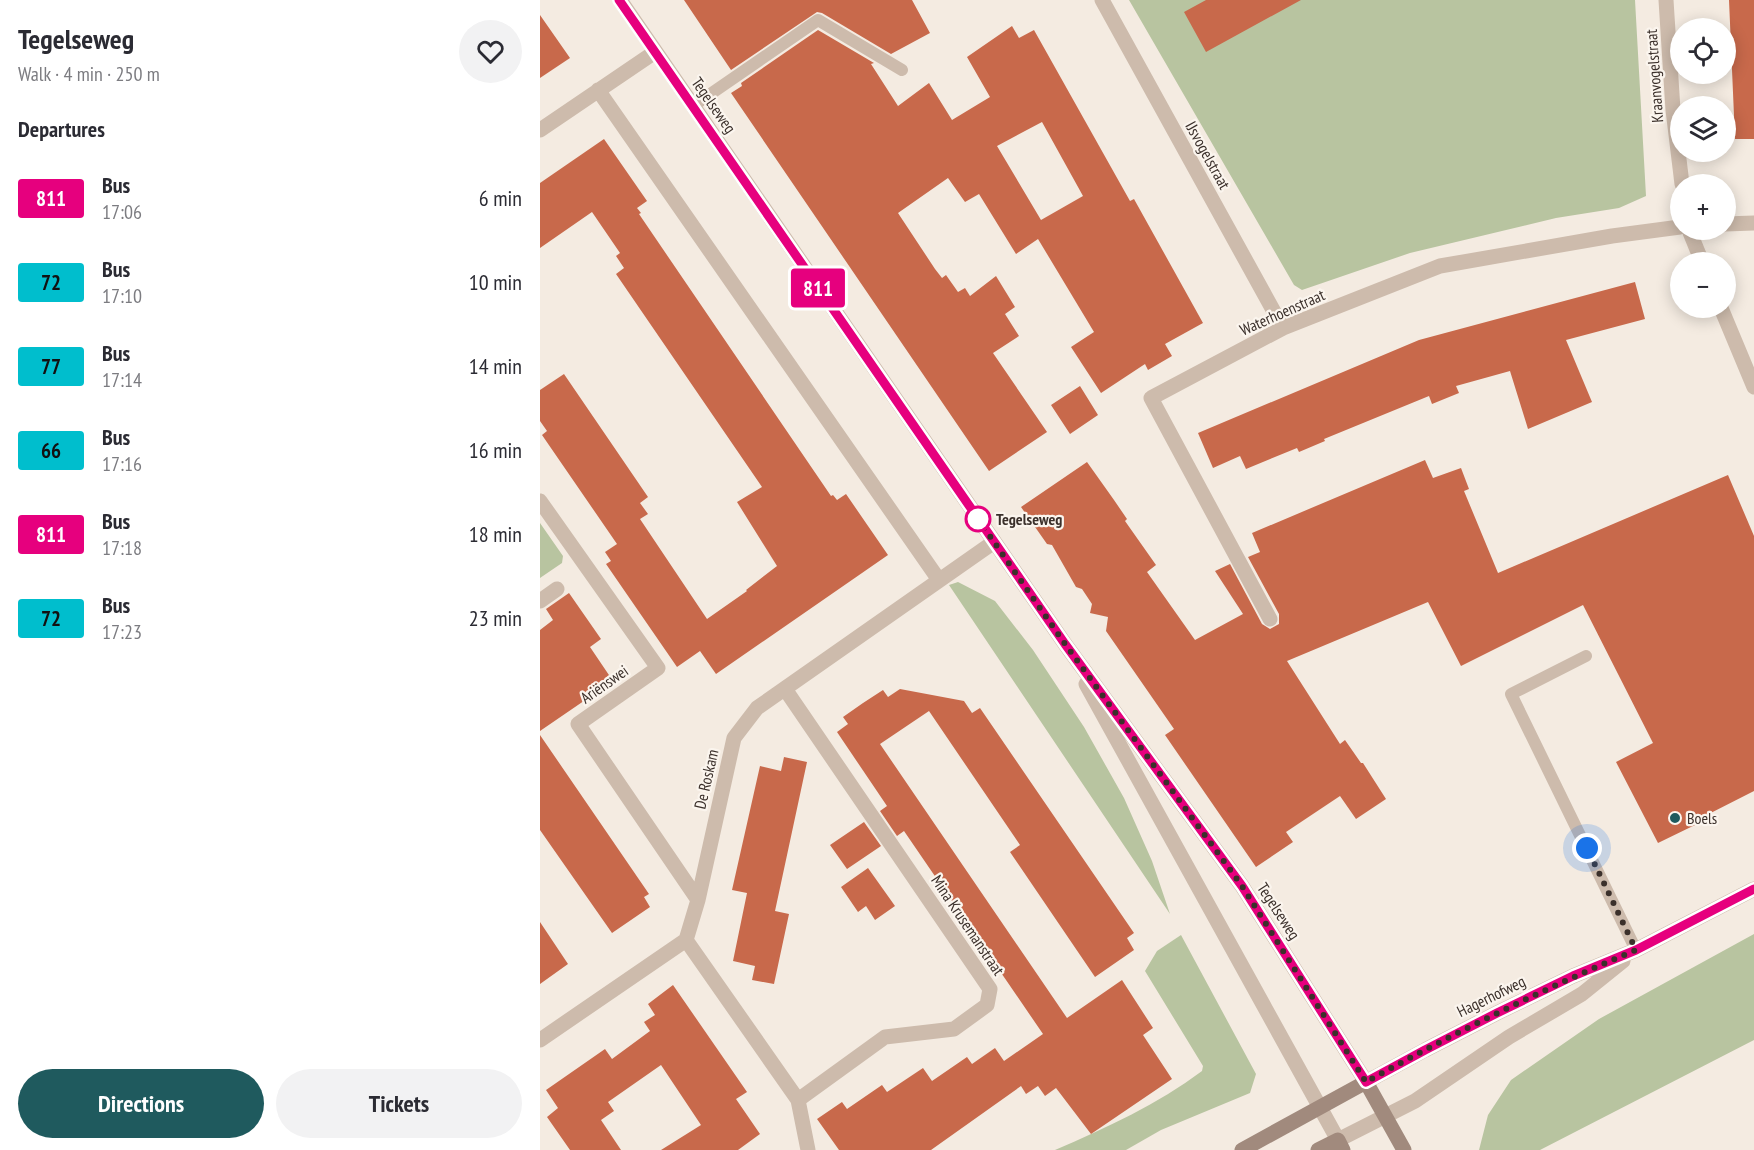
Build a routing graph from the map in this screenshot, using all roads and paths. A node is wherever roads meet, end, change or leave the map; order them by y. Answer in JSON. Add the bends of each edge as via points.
{"nodes":[{"id":1,"x":620,"y":0,"type":"edge"},
{"id":2,"x":1102,"y":0,"type":"edge"},
{"id":3,"x":1666,"y":0,"type":"edge"},
{"id":4,"x":655,"y":52,"type":"junction"},
{"id":5,"x":902,"y":70,"type":"dead end"},
{"id":6,"x":598,"y":90,"type":"junction"},
{"id":7,"x":693,"y":106,"type":"junction"},
{"id":8,"x":540,"y":130,"type":"edge"},
{"id":9,"x":1681,"y":174,"type":"edge"},
{"id":10,"x":1754,"y":223,"type":"edge"},
{"id":11,"x":1736,"y":224,"type":"edge"},
{"id":12,"x":1670,"y":228,"type":"edge"},
{"id":13,"x":1724,"y":318,"type":"edge"},
{"id":14,"x":1283,"y":328,"type":"junction"},
{"id":15,"x":1754,"y":387,"type":"edge"},
{"id":16,"x":540,"y":501,"type":"edge"},
{"id":17,"x":994,"y":542,"type":"junction"},
{"id":18,"x":939,"y":580,"type":"junction"},
{"id":19,"x":557,"y":589,"type":"dead end"},
{"id":20,"x":540,"y":601,"type":"edge"},
{"id":21,"x":1270,"y":619,"type":"dead end"},
{"id":22,"x":1065,"y":644,"type":"junction"},
{"id":23,"x":1586,"y":656,"type":"dead end"},
{"id":24,"x":785,"y":689,"type":"junction"},
{"id":25,"x":1754,"y":890,"type":"edge"},
{"id":26,"x":698,"y":900,"type":"junction"},
{"id":27,"x":686,"y":940,"type":"junction"},
{"id":28,"x":1636,"y":950,"type":"junction"},
{"id":29,"x":540,"y":1040,"type":"edge"},
{"id":30,"x":1366,"y":1082,"type":"junction"},
{"id":31,"x":798,"y":1100,"type":"junction"},
{"id":32,"x":1321,"y":1108,"type":"junction"},
{"id":33,"x":1385,"y":1116,"type":"junction"},
{"id":34,"x":1341,"y":1145,"type":"edge"},
{"id":35,"x":808,"y":1150,"type":"edge"},
{"id":36,"x":1242,"y":1150,"type":"edge"},
{"id":37,"x":1318,"y":1150,"type":"edge"},
{"id":38,"x":1404,"y":1150,"type":"edge"}],
"edges":[{"from":1,"to":4,"type":"street","name":"Tegelseweg"},
{"from":2,"to":14,"type":"street","name":"IJsvogelstraat"},
{"from":3,"to":9,"type":"street","name":"Kraanvogelstraat"},
{"from":4,"to":6,"type":"street"},
{"from":4,"to":7,"type":"street","name":"Tegelseweg"},
{"from":5,"to":7,"type":"lane","via":[[818,20]]},
{"from":6,"to":8,"type":"street"},
{"from":6,"to":18,"type":"street"},
{"from":7,"to":17,"type":"street","name":"Tegelseweg"},
{"from":10,"to":11,"type":"street"},
{"from":12,"to":14,"type":"street","name":"Waterhoenstraat","via":[[1440,266]]},
{"from":13,"to":15,"type":"street"},
{"from":14,"to":21,"type":"street","name":"Waterhoenstraat","via":[[1151,398]]},
{"from":16,"to":26,"type":"street","name":"Ariënswei","via":[[658,668],[578,724]]},
{"from":17,"to":18,"type":"street","name":"De Roskam"},
{"from":17,"to":22,"type":"street","name":"Tegelseweg"},
{"from":18,"to":24,"type":"street","name":"De Roskam"},
{"from":19,"to":20,"type":"street"},
{"from":22,"to":30,"type":"street","name":"Tegelseweg","via":[[1242,886]]},
{"from":22,"to":32,"type":"street","name":"Tegelseweg"},
{"from":23,"to":28,"type":"lane","via":[[1511,694]]},
{"from":24,"to":26,"type":"street","name":"De Roskam","via":[[757,708],[734,738]]},
{"from":24,"to":31,"type":"street","name":"Mina Krusemanstraat","via":[[990,989],[987,1005],[954,1029],[885,1037]]},
{"from":25,"to":28,"type":"street","name":"Hagerhofweg"},
{"from":26,"to":27,"type":"street","name":"De Roskam"},
{"from":27,"to":29,"type":"street"},
{"from":27,"to":31,"type":"street"},
{"from":28,"to":30,"type":"street","name":"Hagerhofweg","via":[[1573,976]]},
{"from":28,"to":33,"type":"street","name":"Hagerhofweg","via":[[1582,994],[1509,1037],[1415,1101]]},
{"from":30,"to":32,"type":"main road"},
{"from":30,"to":33,"type":"main road","name":"Tegelseweg"},
{"from":31,"to":35,"type":"street"},
{"from":32,"to":34,"type":"street","name":"Tegelseweg"},
{"from":32,"to":36,"type":"main road"},
{"from":33,"to":34,"type":"street","name":"Hagerhofweg"},
{"from":33,"to":38,"type":"main road","name":"Tegelseweg"},
{"from":34,"to":37,"type":"main road"}]}
